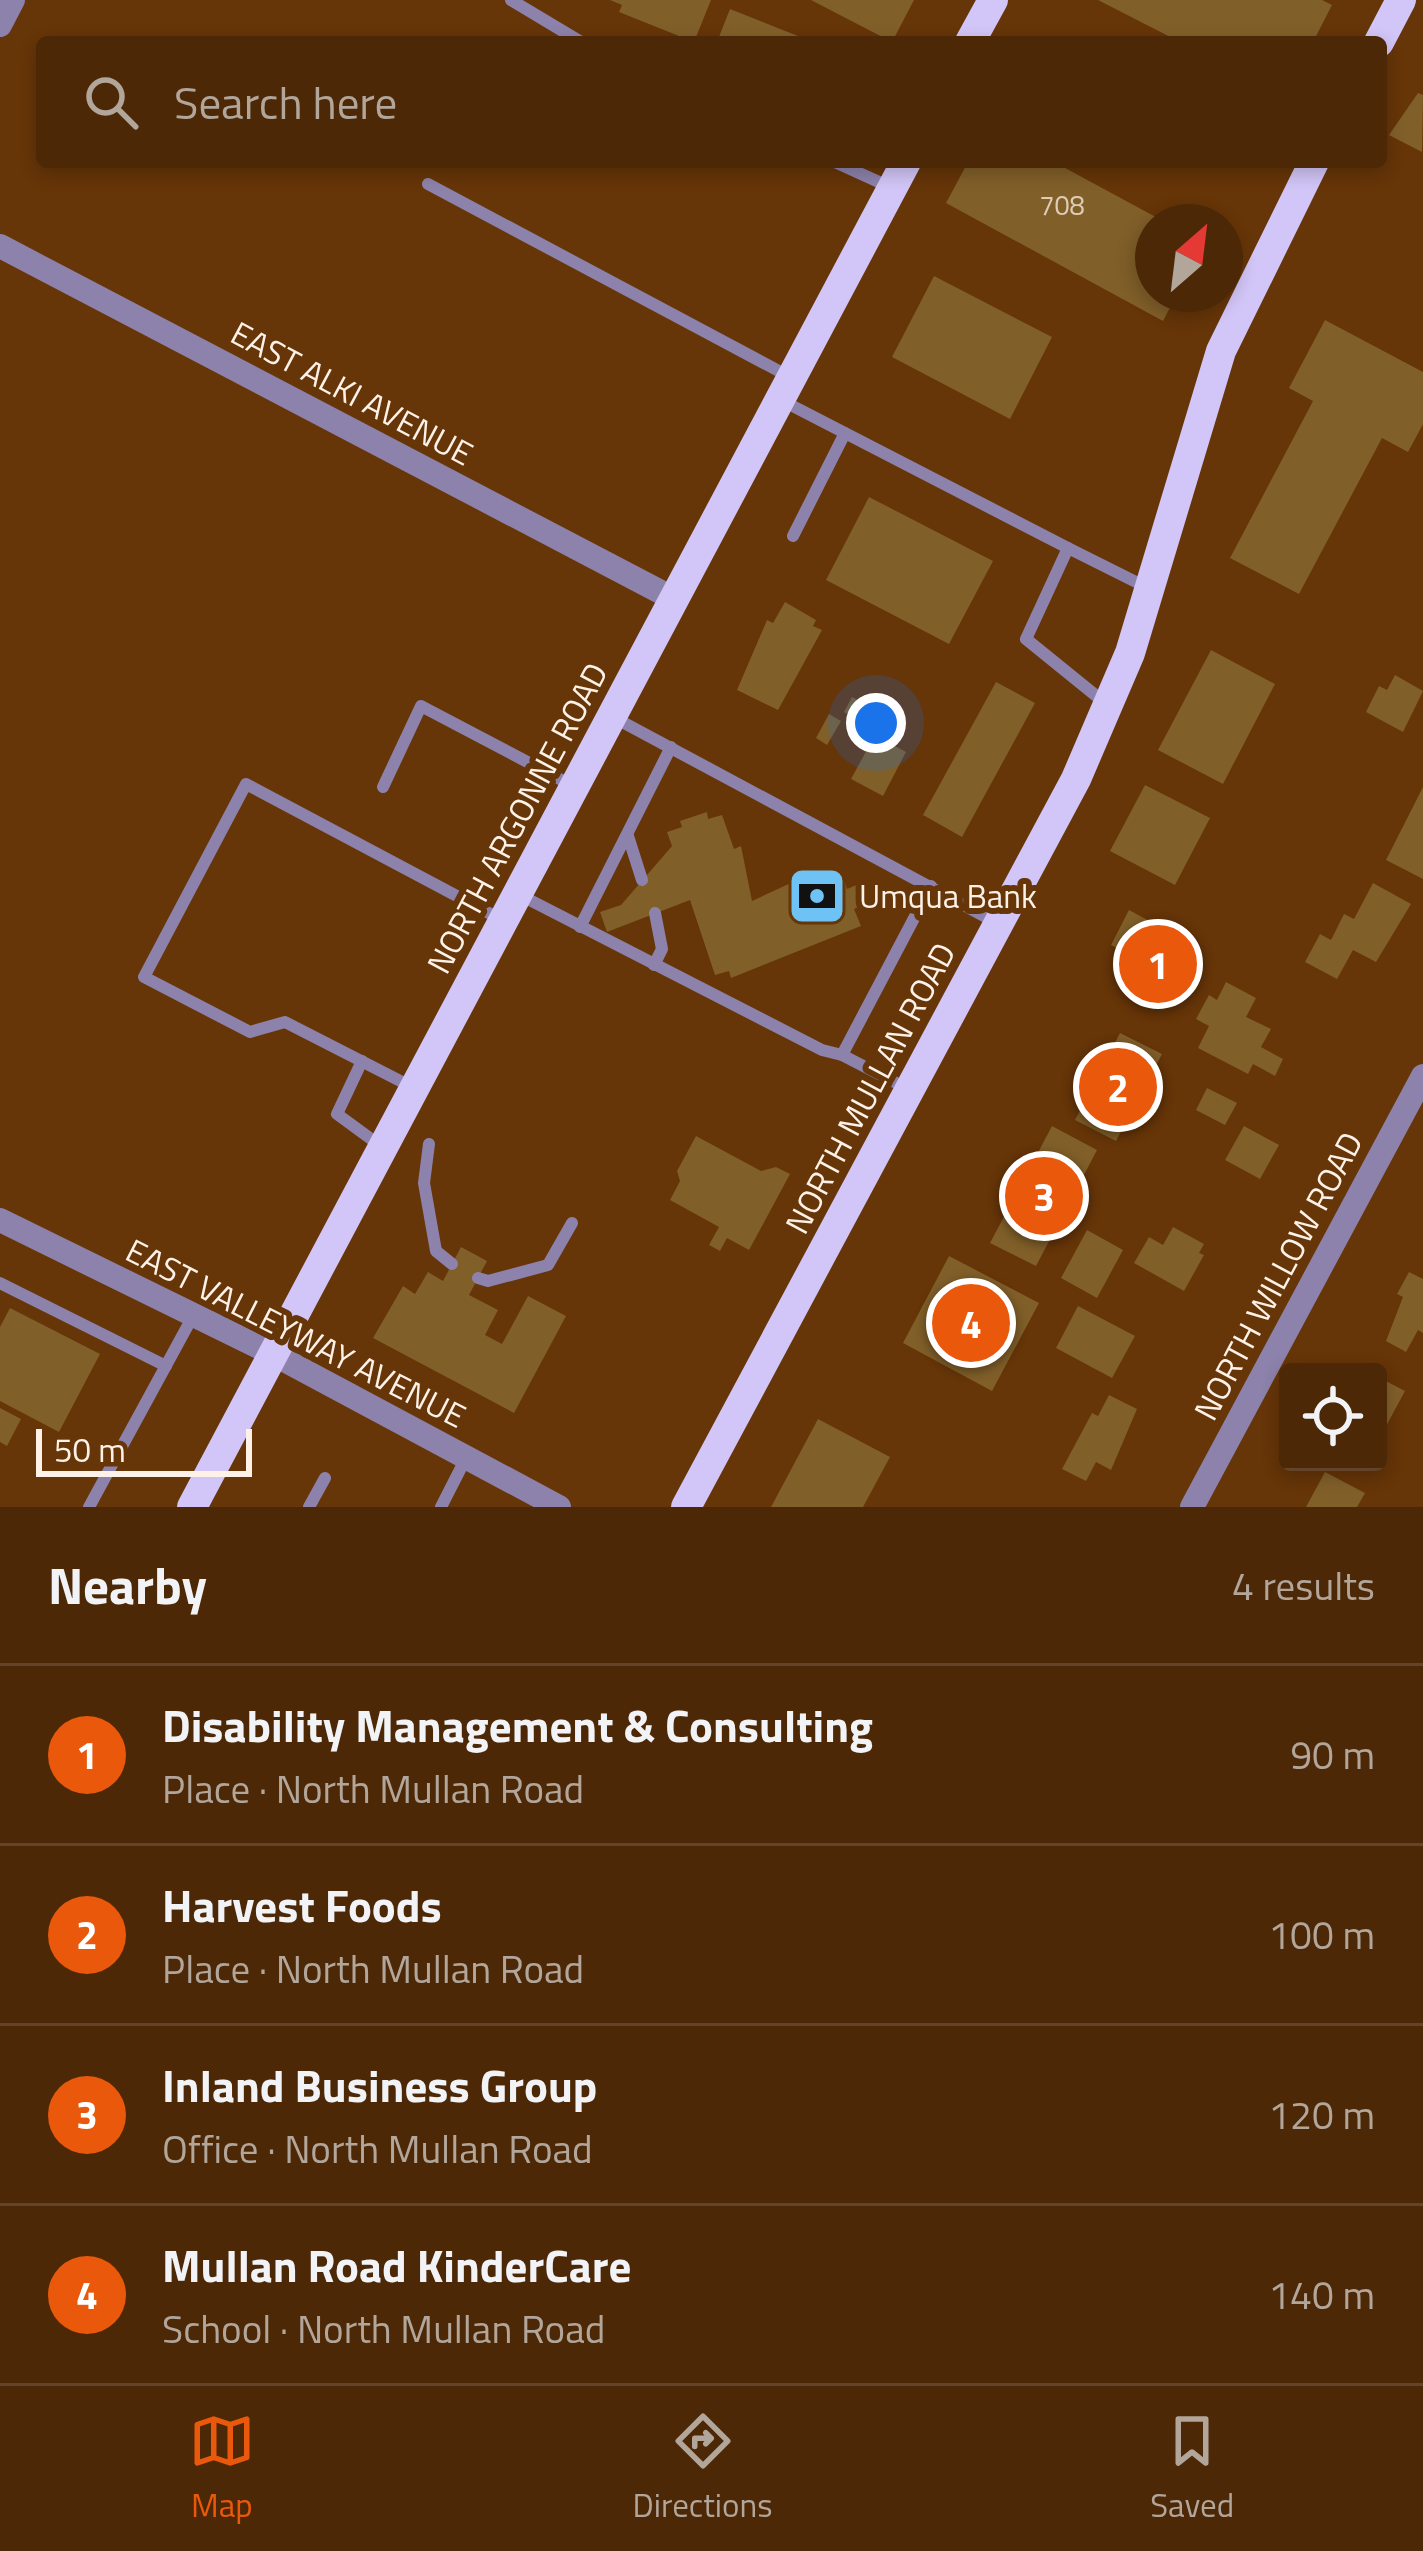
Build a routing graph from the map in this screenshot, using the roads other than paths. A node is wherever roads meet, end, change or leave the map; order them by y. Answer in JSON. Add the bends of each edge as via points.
{"nodes":[{"id":1,"x":13,"y":0,"type":"edge"},
{"id":2,"x":512,"y":0,"type":"edge"},
{"id":3,"x":993,"y":0,"type":"edge"},
{"id":4,"x":1401,"y":0,"type":"edge"},
{"id":5,"x":0,"y":25,"type":"edge"},
{"id":6,"x":570,"y":36,"type":"edge"},
{"id":7,"x":973,"y":36,"type":"edge"},
{"id":8,"x":1382,"y":36,"type":"edge"},
{"id":9,"x":865,"y":168,"type":"edge"},
{"id":10,"x":1311,"y":168,"type":"edge"},
{"id":11,"x":899,"y":175,"type":"edge"},
{"id":12,"x":428,"y":184,"type":"dead end"},
{"id":13,"x":0,"y":246,"type":"edge"},
{"id":14,"x":786,"y":388,"type":"junction"},
{"id":15,"x":845,"y":433,"type":"junction"},
{"id":16,"x":793,"y":536,"type":"dead end"},
{"id":17,"x":1068,"y":548,"type":"junction"},
{"id":18,"x":1149,"y":589,"type":"junction"},
{"id":19,"x":674,"y":598,"type":"junction"},
{"id":20,"x":1107,"y":705,"type":"junction"},
{"id":21,"x":612,"y":716,"type":"junction"},
{"id":22,"x":671,"y":747,"type":"junction"},
{"id":23,"x":382,"y":787,"type":"dead end"},
{"id":24,"x":574,"y":787,"type":"junction"},
{"id":25,"x":628,"y":834,"type":"junction"},
{"id":26,"x":642,"y":880,"type":"dead end"},
{"id":27,"x":931,"y":886,"type":"junction"},
{"id":28,"x":510,"y":907,"type":"junction"},
{"id":29,"x":655,"y":913,"type":"dead end"},
{"id":30,"x":999,"y":924,"type":"junction"},
{"id":31,"x":580,"y":927,"type":"junction"},
{"id":32,"x":653,"y":965,"type":"junction"},
{"id":33,"x":842,"y":1055,"type":"junction"},
{"id":34,"x":362,"y":1061,"type":"junction"},
{"id":35,"x":1423,"y":1076,"type":"edge"},
{"id":36,"x":415,"y":1088,"type":"junction"},
{"id":37,"x":910,"y":1090,"type":"junction"},
{"id":38,"x":429,"y":1144,"type":"dead end"},
{"id":39,"x":383,"y":1148,"type":"junction"},
{"id":40,"x":0,"y":1220,"type":"edge"},
{"id":41,"x":572,"y":1223,"type":"dead end"},
{"id":42,"x":452,"y":1264,"type":"dead end"},
{"id":43,"x":478,"y":1278,"type":"dead end"},
{"id":44,"x":0,"y":1283,"type":"edge"},
{"id":45,"x":193,"y":1316,"type":"junction"},
{"id":46,"x":274,"y":1354,"type":"junction"},
{"id":47,"x":166,"y":1366,"type":"junction"},
{"id":48,"x":466,"y":1457,"type":"junction"},
{"id":49,"x":325,"y":1478,"type":"dead end"},
{"id":50,"x":89,"y":1507,"type":"edge"},
{"id":51,"x":191,"y":1507,"type":"edge"},
{"id":52,"x":309,"y":1507,"type":"edge"},
{"id":53,"x":441,"y":1507,"type":"edge"},
{"id":54,"x":560,"y":1507,"type":"edge"},
{"id":55,"x":686,"y":1507,"type":"edge"},
{"id":56,"x":1192,"y":1507,"type":"edge"}],
"edges":[{"from":1,"to":5,"type":"street"},
{"from":2,"to":6,"type":"lane"},
{"from":3,"to":7,"type":"main road"},
{"from":4,"to":8,"type":"main road"},
{"from":9,"to":11,"type":"lane"},
{"from":10,"to":18,"type":"main road","name":"NORTH MULLAN ROAD","via":[[1221,351]]},
{"from":11,"to":14,"type":"main road","name":"NORTH ARGONNE ROAD"},
{"from":12,"to":14,"type":"lane"},
{"from":13,"to":19,"type":"street","name":"EAST ALKI AVENUE"},
{"from":14,"to":15,"type":"lane"},
{"from":14,"to":19,"type":"main road","name":"NORTH ARGONNE ROAD"},
{"from":15,"to":16,"type":"lane"},
{"from":15,"to":17,"type":"lane"},
{"from":17,"to":18,"type":"lane"},
{"from":17,"to":20,"type":"lane","via":[[1026,639]]},
{"from":18,"to":20,"type":"main road","name":"NORTH MULLAN ROAD"},
{"from":19,"to":21,"type":"main road","name":"NORTH ARGONNE ROAD"},
{"from":20,"to":30,"type":"main road","name":"NORTH MULLAN ROAD"},
{"from":21,"to":22,"type":"lane"},
{"from":21,"to":24,"type":"main road","name":"NORTH ARGONNE ROAD"},
{"from":22,"to":25,"type":"lane"},
{"from":22,"to":27,"type":"lane"},
{"from":23,"to":24,"type":"lane","via":[[421,706]]},
{"from":24,"to":28,"type":"main road","name":"NORTH ARGONNE ROAD"},
{"from":25,"to":26,"type":"lane"},
{"from":25,"to":31,"type":"lane"},
{"from":27,"to":30,"type":"lane"},
{"from":27,"to":33,"type":"lane"},
{"from":28,"to":31,"type":"lane"},
{"from":28,"to":34,"type":"lane","via":[[246,784],[144,977],[250,1032],[285,1022]]},
{"from":28,"to":36,"type":"main road","name":"NORTH ARGONNE ROAD"},
{"from":29,"to":32,"type":"lane","via":[[662,949]]},
{"from":30,"to":37,"type":"main road","name":"NORTH MULLAN ROAD"},
{"from":31,"to":32,"type":"lane"},
{"from":32,"to":33,"type":"lane"},
{"from":33,"to":37,"type":"lane"},
{"from":34,"to":36,"type":"lane"},
{"from":34,"to":39,"type":"lane","via":[[337,1114]]},
{"from":35,"to":56,"type":"street","name":"NORTH WILLOW ROAD"},
{"from":36,"to":39,"type":"main road","name":"NORTH ARGONNE ROAD"},
{"from":37,"to":55,"type":"main road","name":"NORTH MULLAN ROAD"},
{"from":38,"to":42,"type":"lane","via":[[424,1183],[436,1251]]},
{"from":39,"to":46,"type":"main road","name":"NORTH ARGONNE ROAD"},
{"from":40,"to":45,"type":"street","name":"EAST VALLEYWAY AVENUE"},
{"from":41,"to":43,"type":"lane","via":[[548,1265]]},
{"from":44,"to":47,"type":"lane"},
{"from":45,"to":46,"type":"street","name":"EAST VALLEYWAY AVENUE"},
{"from":45,"to":47,"type":"lane"},
{"from":46,"to":48,"type":"street","name":"EAST VALLEYWAY AVENUE"},
{"from":46,"to":51,"type":"main road","name":"NORTH ARGONNE ROAD"},
{"from":47,"to":50,"type":"lane"},
{"from":48,"to":53,"type":"lane"},
{"from":48,"to":54,"type":"street","name":"EAST VALLEYWAY AVENUE"},
{"from":49,"to":52,"type":"lane"}]}
